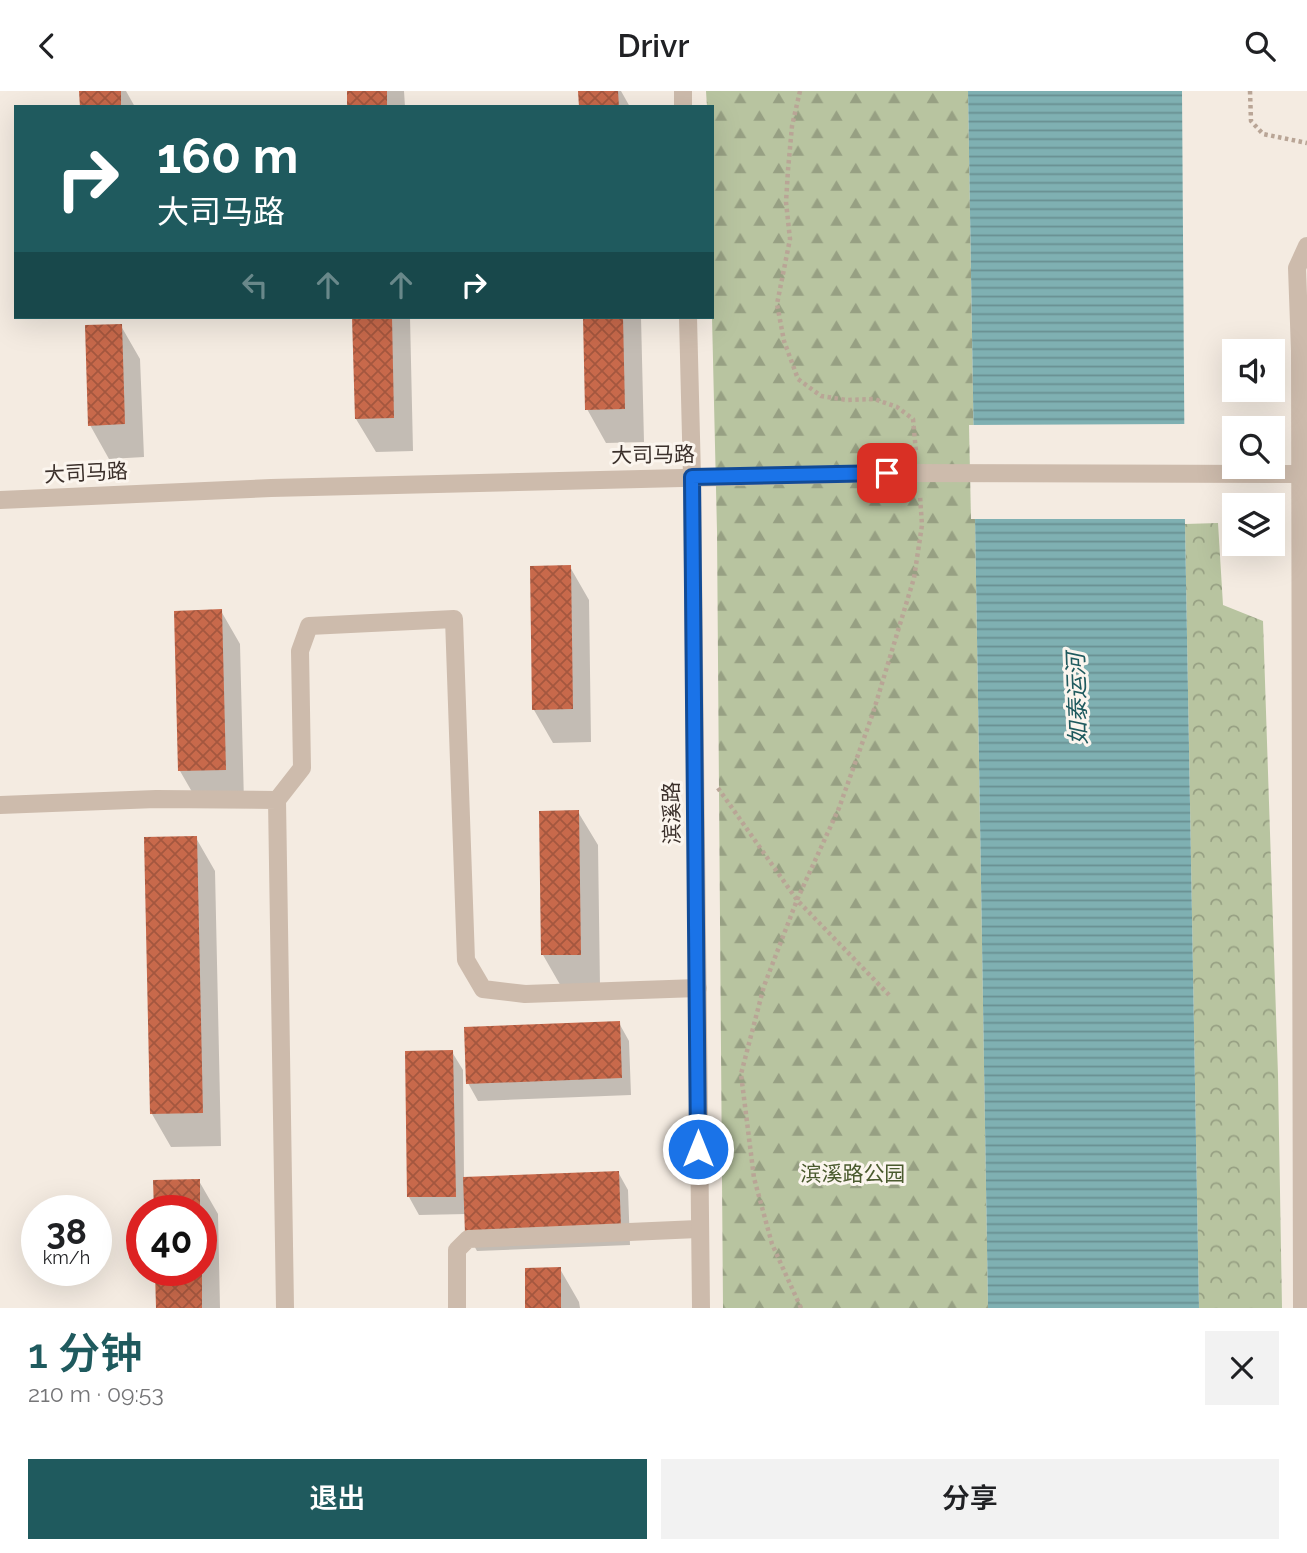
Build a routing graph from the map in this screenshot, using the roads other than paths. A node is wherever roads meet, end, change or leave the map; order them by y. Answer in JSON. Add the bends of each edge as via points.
{"nodes":[{"id":1,"x":1307,"y":246,"type":"edge"},
{"id":2,"x":688,"y":319,"type":"edge"},
{"id":3,"x":1307,"y":474,"type":"edge"},
{"id":4,"x":692,"y":477,"type":"junction"},
{"id":5,"x":0,"y":500,"type":"edge"},
{"id":6,"x":277,"y":800,"type":"junction"},
{"id":7,"x":0,"y":805,"type":"edge"},
{"id":8,"x":698,"y":988,"type":"junction"},
{"id":9,"x":698,"y":1229,"type":"junction"},
{"id":10,"x":285,"y":1308,"type":"edge"},
{"id":11,"x":457,"y":1308,"type":"edge"},
{"id":12,"x":701,"y":1308,"type":"edge"},
{"id":13,"x":1302,"y":1308,"type":"edge"}],
"edges":[{"from":1,"to":13,"type":"street","via":[[1297,268]]},
{"from":2,"to":4,"type":"street","name":"滨溪路"},
{"from":3,"to":4,"type":"street","name":"大司马路","bridge":true},
{"from":4,"to":5,"type":"street","name":"大司马路"},
{"from":4,"to":8,"type":"street","name":"滨溪路"},
{"from":6,"to":7,"type":"street"},
{"from":6,"to":8,"type":"street","via":[[302,768],[300,651],[309,626],[454,619],[466,960],[483,989],[525,994]]},
{"from":6,"to":10,"type":"street"},
{"from":8,"to":9,"type":"street","name":"滨溪路"},
{"from":9,"to":11,"type":"street","via":[[468,1239],[457,1251]]},
{"from":9,"to":12,"type":"street","name":"滨溪路"}]}
